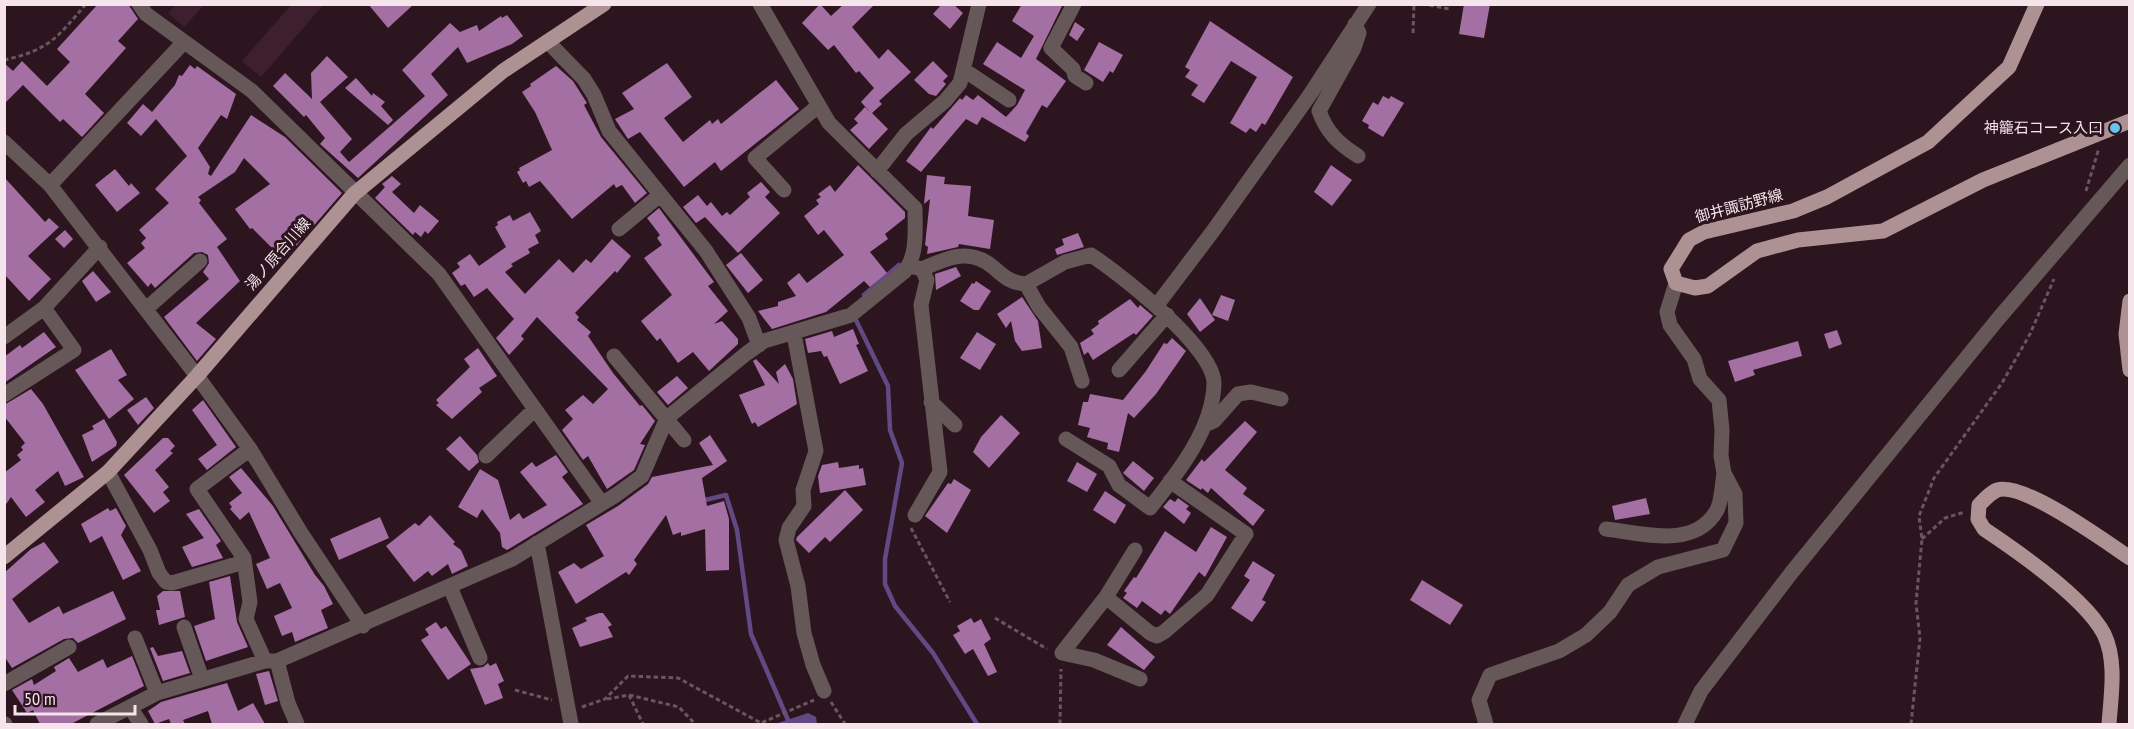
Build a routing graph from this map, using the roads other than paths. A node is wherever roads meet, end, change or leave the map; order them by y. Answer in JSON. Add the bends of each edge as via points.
{"nodes":[{"id":1,"x":140,"y":4,"type":"edge"},
{"id":2,"x":604,"y":4,"type":"edge"},
{"id":3,"x":760,"y":4,"type":"edge"},
{"id":4,"x":979,"y":4,"type":"edge"},
{"id":5,"x":1074,"y":4,"type":"edge"},
{"id":6,"x":1369,"y":4,"type":"edge"},
{"id":7,"x":2037,"y":4,"type":"edge"},
{"id":8,"x":1355,"y":24,"type":"junction"},
{"id":9,"x":184,"y":42,"type":"junction"},
{"id":10,"x":548,"y":42,"type":"junction"},
{"id":11,"x":964,"y":70,"type":"junction"},
{"id":12,"x":1086,"y":83,"type":"dead end"},
{"id":13,"x":1009,"y":100,"type":"dead end"},
{"id":14,"x":817,"y":107,"type":"junction"},
{"id":15,"x":2130,"y":122,"type":"edge"},
{"id":16,"x":4,"y":142,"type":"edge"},
{"id":17,"x":1358,"y":156,"type":"dead end"},
{"id":18,"x":2130,"y":165,"type":"edge"},
{"id":19,"x":877,"y":171,"type":"junction"},
{"id":20,"x":51,"y":185,"type":"junction"},
{"id":21,"x":784,"y":190,"type":"dead end"},
{"id":22,"x":354,"y":194,"type":"junction"},
{"id":23,"x":660,"y":195,"type":"junction"},
{"id":24,"x":619,"y":229,"type":"dead end"},
{"id":25,"x":100,"y":247,"type":"junction"},
{"id":26,"x":200,"y":261,"type":"dead end"},
{"id":27,"x":916,"y":267,"type":"junction"},
{"id":28,"x":1676,"y":283,"type":"junction"},
{"id":29,"x":1026,"y":284,"type":"junction"},
{"id":30,"x":2130,"y":301,"type":"edge"},
{"id":31,"x":44,"y":308,"type":"junction"},
{"id":32,"x":146,"y":309,"type":"junction"},
{"id":33,"x":1162,"y":310,"type":"junction"},
{"id":34,"x":794,"y":334,"type":"junction"},
{"id":35,"x":4,"y":337,"type":"edge"},
{"id":36,"x":759,"y":345,"type":"junction"},
{"id":37,"x":614,"y":356,"type":"dead end"},
{"id":38,"x":2130,"y":369,"type":"edge"},
{"id":39,"x":1119,"y":370,"type":"dead end"},
{"id":40,"x":197,"y":376,"type":"junction"},
{"id":41,"x":1082,"y":381,"type":"dead end"},
{"id":42,"x":4,"y":395,"type":"edge"},
{"id":43,"x":1281,"y":399,"type":"dead end"},
{"id":44,"x":931,"y":402,"type":"junction"},
{"id":45,"x":534,"y":410,"type":"junction"},
{"id":46,"x":666,"y":420,"type":"junction"},
{"id":47,"x":955,"y":425,"type":"dead end"},
{"id":48,"x":1205,"y":425,"type":"junction"},
{"id":49,"x":1066,"y":439,"type":"dead end"},
{"id":50,"x":684,"y":440,"type":"dead end"},
{"id":51,"x":250,"y":449,"type":"junction"},
{"id":52,"x":486,"y":456,"type":"dead end"},
{"id":53,"x":108,"y":472,"type":"junction"},
{"id":54,"x":1724,"y":473,"type":"junction"},
{"id":55,"x":1170,"y":481,"type":"junction"},
{"id":56,"x":601,"y":502,"type":"junction"},
{"id":57,"x":915,"y":514,"type":"road end"},
{"id":58,"x":1606,"y":529,"type":"dead end"},
{"id":59,"x":537,"y":543,"type":"junction"},
{"id":60,"x":1135,"y":550,"type":"dead end"},
{"id":61,"x":4,"y":557,"type":"edge"},
{"id":62,"x":244,"y":558,"type":"junction"},
{"id":63,"x":2130,"y":558,"type":"edge"},
{"id":64,"x":450,"y":587,"type":"junction"},
{"id":65,"x":1106,"y":597,"type":"junction"},
{"id":66,"x":363,"y":626,"type":"junction"},
{"id":67,"x":184,"y":627,"type":"dead end"},
{"id":68,"x":135,"y":638,"type":"dead end"},
{"id":69,"x":69,"y":647,"type":"dead end"},
{"id":70,"x":480,"y":658,"type":"dead end"},
{"id":71,"x":271,"y":661,"type":"junction"},
{"id":72,"x":202,"y":679,"type":"junction"},
{"id":73,"x":1140,"y":680,"type":"dead end"},
{"id":74,"x":4,"y":684,"type":"edge"},
{"id":75,"x":826,"y":692,"type":"road end"},
{"id":76,"x":157,"y":693,"type":"junction"},
{"id":77,"x":131,"y":709,"type":"junction"},
{"id":78,"x":97,"y":724,"type":"edge"},
{"id":79,"x":141,"y":724,"type":"edge"},
{"id":80,"x":297,"y":724,"type":"edge"},
{"id":81,"x":571,"y":724,"type":"edge"},
{"id":82,"x":1486,"y":724,"type":"edge"},
{"id":83,"x":1685,"y":724,"type":"edge"},
{"id":84,"x":2109,"y":724,"type":"edge"}],
"edges":[{"from":1,"to":9,"type":"street","via":[[146,14]]},
{"from":2,"to":10,"type":"main road","name":"湯ノ原合川線"},
{"from":3,"to":14,"type":"street"},
{"from":4,"to":11,"type":"street"},
{"from":5,"to":12,"type":"street","via":[[1051,48]]},
{"from":6,"to":8,"type":"street"},
{"from":7,"to":28,"type":"main road","name":"御井諏訪野線","via":[[2009,67],[1928,142],[1827,197],[1793,211],[1704,232],[1689,240],[1671,269]]},
{"from":8,"to":17,"type":"street","via":[[1359,33],[1354,48],[1319,111],[1325,129]]},
{"from":8,"to":33,"type":"street"},
{"from":9,"to":20,"type":"street"},
{"from":9,"to":22,"type":"street","via":[[252,91]]},
{"from":10,"to":22,"type":"main road","name":"湯ノ原合川線","via":[[503,71]]},
{"from":10,"to":23,"type":"street","via":[[584,79],[609,131]]},
{"from":11,"to":13,"type":"street"},
{"from":11,"to":19,"type":"street","via":[[953,92],[906,134]]},
{"from":14,"to":19,"type":"street"},
{"from":14,"to":21,"type":"street","via":[[755,158]]},
{"from":15,"to":28,"type":"main road","via":[[1983,180],[1883,231],[1798,240],[1757,251],[1708,286],[1695,288]]},
{"from":16,"to":20,"type":"street"},
{"from":18,"to":83,"type":"street","via":[[1998,319],[1792,572],[1701,692]]},
{"from":19,"to":27,"type":"street","via":[[915,208]]},
{"from":20,"to":25,"type":"street"},
{"from":22,"to":40,"type":"main road","name":"湯ノ原合川線"},
{"from":22,"to":45,"type":"street","via":[[439,274]]},
{"from":23,"to":24,"type":"street"},
{"from":23,"to":36,"type":"street","via":[[706,251],[749,318]]},
{"from":25,"to":31,"type":"street"},
{"from":25,"to":32,"type":"street"},
{"from":26,"to":32,"type":"street"},
{"from":27,"to":29,"type":"street","via":[[964,254],[976,256],[1006,279]]},
{"from":27,"to":34,"type":"street","via":[[851,315]]},
{"from":27,"to":44,"type":"street","via":[[927,280],[921,304]]},
{"from":28,"to":54,"type":"street","via":[[1667,312],[1670,325],[1694,359],[1700,379],[1719,400]]},
{"from":29,"to":33,"type":"street","via":[[1065,262],[1090,255]]},
{"from":29,"to":41,"type":"street","via":[[1071,347]]},
{"from":30,"to":38,"type":"main road","via":[[2126,334]]},
{"from":31,"to":35,"type":"street"},
{"from":31,"to":42,"type":"street","via":[[74,350]]},
{"from":32,"to":40,"type":"street"},
{"from":33,"to":39,"type":"street"},
{"from":33,"to":48,"type":"street","via":[[1212,368],[1214,384]]},
{"from":34,"to":36,"type":"street"},
{"from":34,"to":75,"type":"street","via":[[816,451],[803,490],[804,506],[786,540],[798,586],[804,633]]},
{"from":36,"to":46,"type":"street"},
{"from":37,"to":46,"type":"street"},
{"from":40,"to":51,"type":"street"},
{"from":40,"to":53,"type":"main road","name":"湯ノ原合川線"},
{"from":43,"to":48,"type":"street","via":[[1251,392],[1238,394],[1214,421]]},
{"from":44,"to":47,"type":"street"},
{"from":44,"to":57,"type":"street","via":[[940,472]]},
{"from":45,"to":52,"type":"street"},
{"from":45,"to":56,"type":"street"},
{"from":46,"to":50,"type":"street"},
{"from":46,"to":56,"type":"street","via":[[642,476]]},
{"from":48,"to":55,"type":"street"},
{"from":49,"to":55,"type":"street","via":[[1109,466],[1119,485],[1150,508]]},
{"from":51,"to":62,"type":"street","via":[[197,489]]},
{"from":51,"to":66,"type":"street"},
{"from":53,"to":61,"type":"main road","name":"湯ノ原合川線"},
{"from":53,"to":62,"type":"street","via":[[166,582],[237,564]]},
{"from":54,"to":58,"type":"street","via":[[1718,508],[1699,529],[1680,537]]},
{"from":54,"to":82,"type":"street","via":[[1735,494],[1736,523],[1723,550],[1658,567],[1628,585],[1610,612],[1586,635],[1559,651],[1490,675],[1479,700]]},
{"from":55,"to":65,"type":"street","via":[[1246,534],[1207,595],[1157,636],[1135,623]]},
{"from":56,"to":59,"type":"street"},
{"from":59,"to":64,"type":"street"},
{"from":59,"to":81,"type":"street"},
{"from":60,"to":65,"type":"street"},
{"from":62,"to":71,"type":"street","via":[[250,603],[246,619]]},
{"from":63,"to":84,"type":"main road","via":[[2039,500],[2013,489],[1987,496],[1979,510],[1978,519],[1984,529],[2085,608],[2104,635],[2112,667]]},
{"from":64,"to":66,"type":"street"},
{"from":64,"to":70,"type":"street"},
{"from":65,"to":73,"type":"street","via":[[1062,653],[1094,660]]},
{"from":66,"to":71,"type":"street"},
{"from":67,"to":72,"type":"street"},
{"from":68,"to":76,"type":"street"},
{"from":69,"to":74,"type":"street"},
{"from":71,"to":72,"type":"street"},
{"from":71,"to":80,"type":"street"},
{"from":72,"to":76,"type":"street"},
{"from":76,"to":77,"type":"street"},
{"from":77,"to":78,"type":"street"},
{"from":77,"to":79,"type":"street"}]}
